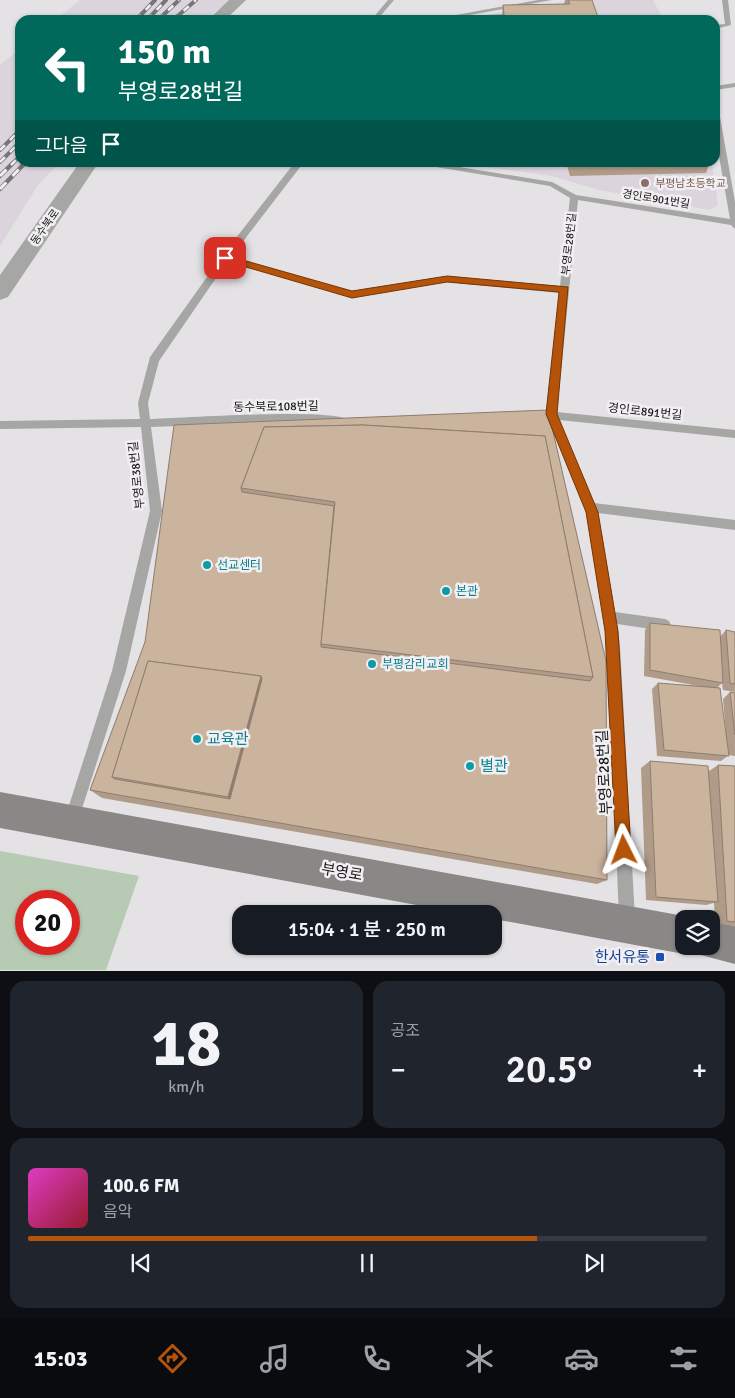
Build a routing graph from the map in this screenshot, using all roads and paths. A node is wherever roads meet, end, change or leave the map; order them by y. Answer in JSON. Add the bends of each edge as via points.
{"nodes":[{"id":1,"x":238,"y":0,"type":"edge"},
{"id":2,"x":392,"y":0,"type":"edge"},
{"id":3,"x":549,"y":0,"type":"edge"},
{"id":4,"x":725,"y":0,"type":"edge"},
{"id":5,"x":459,"y":14,"type":"edge"},
{"id":6,"x":222,"y":15,"type":"edge"},
{"id":7,"x":378,"y":15,"type":"edge"},
{"id":8,"x":720,"y":26,"type":"edge"},
{"id":9,"x":735,"y":85,"type":"edge"},
{"id":10,"x":720,"y":87,"type":"edge"},
{"id":11,"x":720,"y":139,"type":"edge"},
{"id":12,"x":87,"y":167,"type":"edge"},
{"id":13,"x":296,"y":167,"type":"edge"},
{"id":14,"x":442,"y":167,"type":"edge"},
{"id":15,"x":574,"y":197,"type":"junction"},
{"id":16,"x":735,"y":224,"type":"edge"},
{"id":17,"x":225,"y":258,"type":"junction"},
{"id":18,"x":564,"y":290,"type":"junction"},
{"id":19,"x":0,"y":292,"type":"edge"},
{"id":20,"x":552,"y":414,"type":"junction"},
{"id":21,"x":532,"y":415,"type":"edge"},
{"id":22,"x":359,"y":421,"type":"edge"},
{"id":23,"x":145,"y":423,"type":"junction"},
{"id":24,"x":0,"y":425,"type":"edge"},
{"id":25,"x":735,"y":434,"type":"edge"},
{"id":26,"x":589,"y":507,"type":"junction"},
{"id":27,"x":735,"y":525,"type":"edge"},
{"id":28,"x":610,"y":617,"type":"junction"},
{"id":29,"x":677,"y":627,"type":"edge"},
{"id":30,"x":0,"y":810,"type":"edge"},
{"id":31,"x":71,"y":822,"type":"junction"},
{"id":32,"x":627,"y":925,"type":"junction"},
{"id":33,"x":675,"y":933,"type":"edge"},
{"id":34,"x":720,"y":942,"type":"edge"},
{"id":35,"x":735,"y":944,"type":"edge"}],
"edges":[{"from":1,"to":6,"type":"street"},
{"from":2,"to":7,"type":"lane"},
{"from":3,"to":5,"type":"lane"},
{"from":4,"to":8,"type":"lane","via":[[728,25]]},
{"from":9,"to":10,"type":"lane"},
{"from":11,"to":16,"type":"lane"},
{"from":12,"to":19,"type":"street","name":"동수북로"},
{"from":13,"to":17,"type":"lane","name":"부영로38번길"},
{"from":14,"to":15,"type":"lane","via":[[552,184]]},
{"from":15,"to":16,"type":"lane","name":"경인로901번길"},
{"from":15,"to":18,"type":"lane","name":"부영로28번길"},
{"from":17,"to":18,"type":"lane","name":"부영로28번길","via":[[352,294],[447,279]]},
{"from":17,"to":23,"type":"lane","name":"부영로38번길","via":[[154,360],[143,403]]},
{"from":18,"to":20,"type":"lane","name":"부영로28번길"},
{"from":20,"to":21,"type":"lane"},
{"from":20,"to":25,"type":"lane","name":"경인로891번길"},
{"from":20,"to":26,"type":"lane","name":"부영로28번길"},
{"from":22,"to":23,"type":"lane","name":"동수북로108번길","via":[[313,417]]},
{"from":23,"to":24,"type":"lane","name":"동수북로108번길"},
{"from":23,"to":31,"type":"lane","name":"부영로38번길","via":[[156,511],[118,671]]},
{"from":26,"to":27,"type":"lane"},
{"from":26,"to":28,"type":"lane","name":"부영로28번길"},
{"from":28,"to":29,"type":"lane"},
{"from":28,"to":32,"type":"lane","name":"부영로28번길"},
{"from":30,"to":31,"type":"main road","name":"부영로"},
{"from":31,"to":32,"type":"main road","name":"부영로"},
{"from":32,"to":33,"type":"main road","name":"부영로"},
{"from":34,"to":35,"type":"main road"}]}
